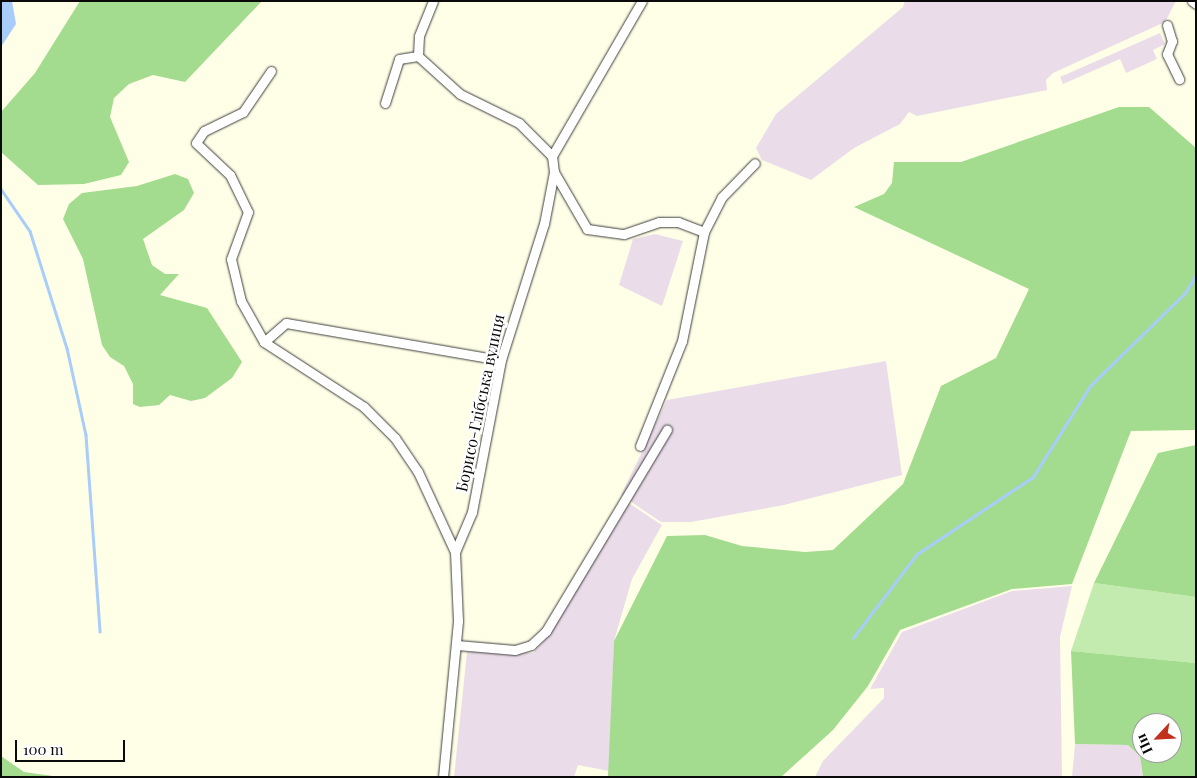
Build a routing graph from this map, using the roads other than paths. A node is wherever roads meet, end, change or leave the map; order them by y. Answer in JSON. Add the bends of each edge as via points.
{"nodes":[{"id":1,"x":433,"y":1,"type":"edge"},
{"id":2,"x":642,"y":1,"type":"edge"},
{"id":3,"x":1192,"y":1,"type":"edge"},
{"id":4,"x":1196,"y":4,"type":"edge"},
{"id":5,"x":1167,"y":25,"type":"dead end"},
{"id":6,"x":418,"y":56,"type":"junction"},
{"id":7,"x":271,"y":71,"type":"dead end"},
{"id":8,"x":1179,"y":79,"type":"dead end"},
{"id":9,"x":385,"y":104,"type":"dead end"},
{"id":10,"x":552,"y":156,"type":"junction"},
{"id":11,"x":755,"y":163,"type":"dead end"},
{"id":12,"x":554,"y":172,"type":"junction"},
{"id":13,"x":704,"y":232,"type":"junction"},
{"id":14,"x":264,"y":342,"type":"junction"},
{"id":15,"x":501,"y":360,"type":"junction"},
{"id":16,"x":667,"y":430,"type":"dead end"},
{"id":17,"x":640,"y":446,"type":"dead end"},
{"id":18,"x":455,"y":552,"type":"junction"},
{"id":19,"x":457,"y":645,"type":"junction"},
{"id":20,"x":443,"y":777,"type":"edge"}],
"edges":[{"from":1,"to":6,"type":"street","via":[[418,36]]},
{"from":2,"to":10,"type":"street"},
{"from":3,"to":4,"type":"street"},
{"from":5,"to":8,"type":"street","via":[[1172,41],[1167,54]]},
{"from":6,"to":9,"type":"street","via":[[399,59]]},
{"from":6,"to":10,"type":"street","via":[[460,94],[519,122]]},
{"from":7,"to":14,"type":"street","via":[[243,112],[204,131],[196,143],[242,192],[248,212],[231,259],[241,301]]},
{"from":10,"to":12,"type":"street","name":"Борисо-Глібська вулиця"},
{"from":11,"to":13,"type":"street","via":[[722,196]]},
{"from":12,"to":13,"type":"street","via":[[586,229],[624,234],[660,222],[678,222]]},
{"from":12,"to":15,"type":"street","name":"Борисо-Глібська вулиця","via":[[544,224]]},
{"from":13,"to":17,"type":"street","via":[[682,341]]},
{"from":14,"to":15,"type":"street","via":[[286,323]]},
{"from":14,"to":18,"type":"street","via":[[364,407],[395,438],[418,472]]},
{"from":15,"to":18,"type":"street","name":"Борисо-Глібська вулиця","via":[[472,512]]},
{"from":16,"to":19,"type":"street","via":[[541,636],[531,645],[515,650]]},
{"from":18,"to":19,"type":"street","name":"Борисо-Глібська вулиця"},
{"from":19,"to":20,"type":"street","name":"Борисо-Глібська вулиця"}]}
